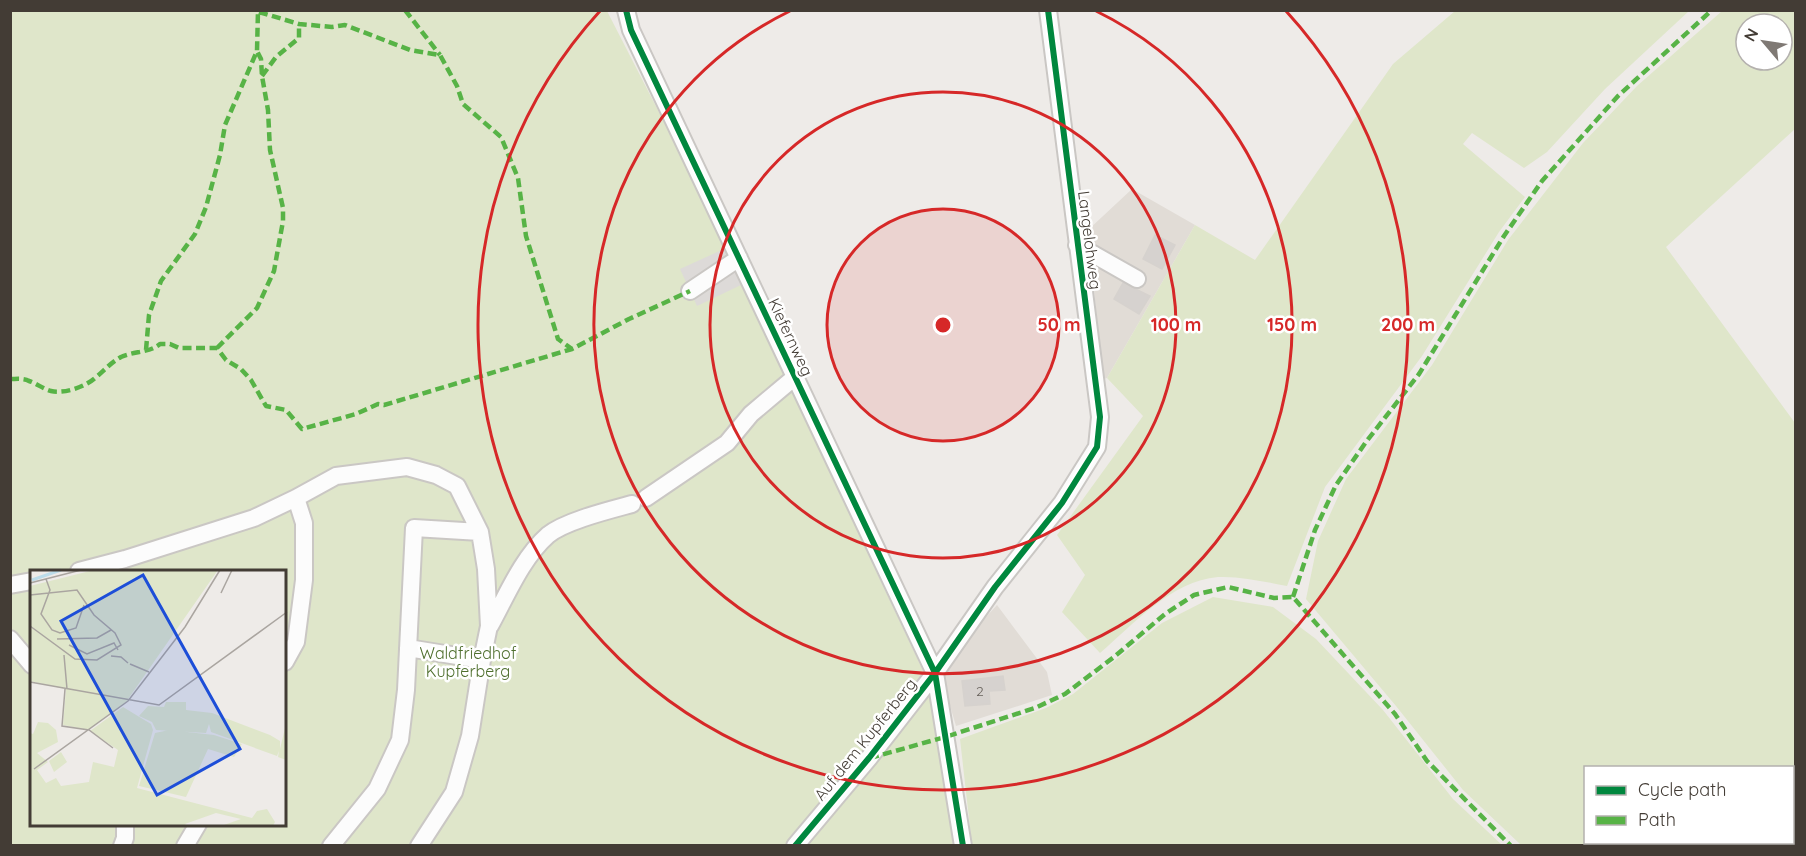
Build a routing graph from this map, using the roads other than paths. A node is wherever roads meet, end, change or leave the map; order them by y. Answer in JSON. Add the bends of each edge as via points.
{"nodes":[{"id":1,"x":626,"y":10,"type":"edge"},
{"id":2,"x":1048,"y":10,"type":"edge"},
{"id":3,"x":1077,"y":245,"type":"junction"},
{"id":4,"x":739,"y":258,"type":"junction"},
{"id":5,"x":1137,"y":279,"type":"dead end"},
{"id":6,"x":690,"y":291,"type":"dead end"},
{"id":7,"x":795,"y":376,"type":"junction"},
{"id":8,"x":296,"y":498,"type":"junction"},
{"id":9,"x":480,"y":532,"type":"junction"},
{"id":10,"x":105,"y":568,"type":"edge"},
{"id":11,"x":88,"y":570,"type":"edge"},
{"id":12,"x":30,"y":581,"type":"edge"},
{"id":13,"x":10,"y":585,"type":"edge"},
{"id":14,"x":489,"y":627,"type":"junction"},
{"id":15,"x":10,"y":639,"type":"edge"},
{"id":16,"x":408,"y":648,"type":"junction"},
{"id":17,"x":286,"y":660,"type":"edge"},
{"id":18,"x":482,"y":660,"type":"junction"},
{"id":19,"x":30,"y":663,"type":"edge"},
{"id":20,"x":936,"y":673,"type":"junction"},
{"id":21,"x":125,"y":826,"type":"edge"},
{"id":22,"x":197,"y":826,"type":"edge"},
{"id":23,"x":122,"y":846,"type":"edge"},
{"id":24,"x":185,"y":846,"type":"edge"},
{"id":25,"x":331,"y":846,"type":"edge"},
{"id":26,"x":419,"y":846,"type":"edge"},
{"id":27,"x":795,"y":846,"type":"edge"},
{"id":28,"x":963,"y":846,"type":"edge"}],
"edges":[{"from":1,"to":4,"type":"street","name":"Kiefernweg","via":[[631,30]]},
{"from":2,"to":3,"type":"street","name":"Langelohweg"},
{"from":3,"to":5,"type":"street"},
{"from":3,"to":20,"type":"street","name":"Langelohweg","via":[[1100,417],[1097,447],[1062,503],[995,587]]},
{"from":4,"to":6,"type":"street"},
{"from":4,"to":7,"type":"street","name":"Kiefernweg"},
{"from":7,"to":14,"type":"street","via":[[751,414],[727,443],[639,501],[585,517],[549,534],[526,561]]},
{"from":7,"to":20,"type":"street","name":"Kiefernweg"},
{"from":8,"to":9,"type":"street","via":[[336,476],[407,466],[457,486]]},
{"from":8,"to":10,"type":"street","via":[[254,518]]},
{"from":8,"to":17,"type":"street","via":[[304,523],[304,580],[296,642]]},
{"from":9,"to":14,"type":"street"},
{"from":9,"to":16,"type":"street","via":[[414,528]]},
{"from":10,"to":11,"type":"street"},
{"from":12,"to":13,"type":"street"},
{"from":14,"to":18,"type":"street"},
{"from":15,"to":19,"type":"street"},
{"from":16,"to":18,"type":"street"},
{"from":16,"to":25,"type":"street","via":[[400,740],[377,789]]},
{"from":18,"to":26,"type":"street","via":[[470,736],[454,792]]},
{"from":20,"to":27,"type":"street","name":"Auf dem Kupferberg"},
{"from":20,"to":28,"type":"street","name":"Auf dem Kupferberg"},
{"from":21,"to":23,"type":"street"},
{"from":22,"to":24,"type":"street"}]}
